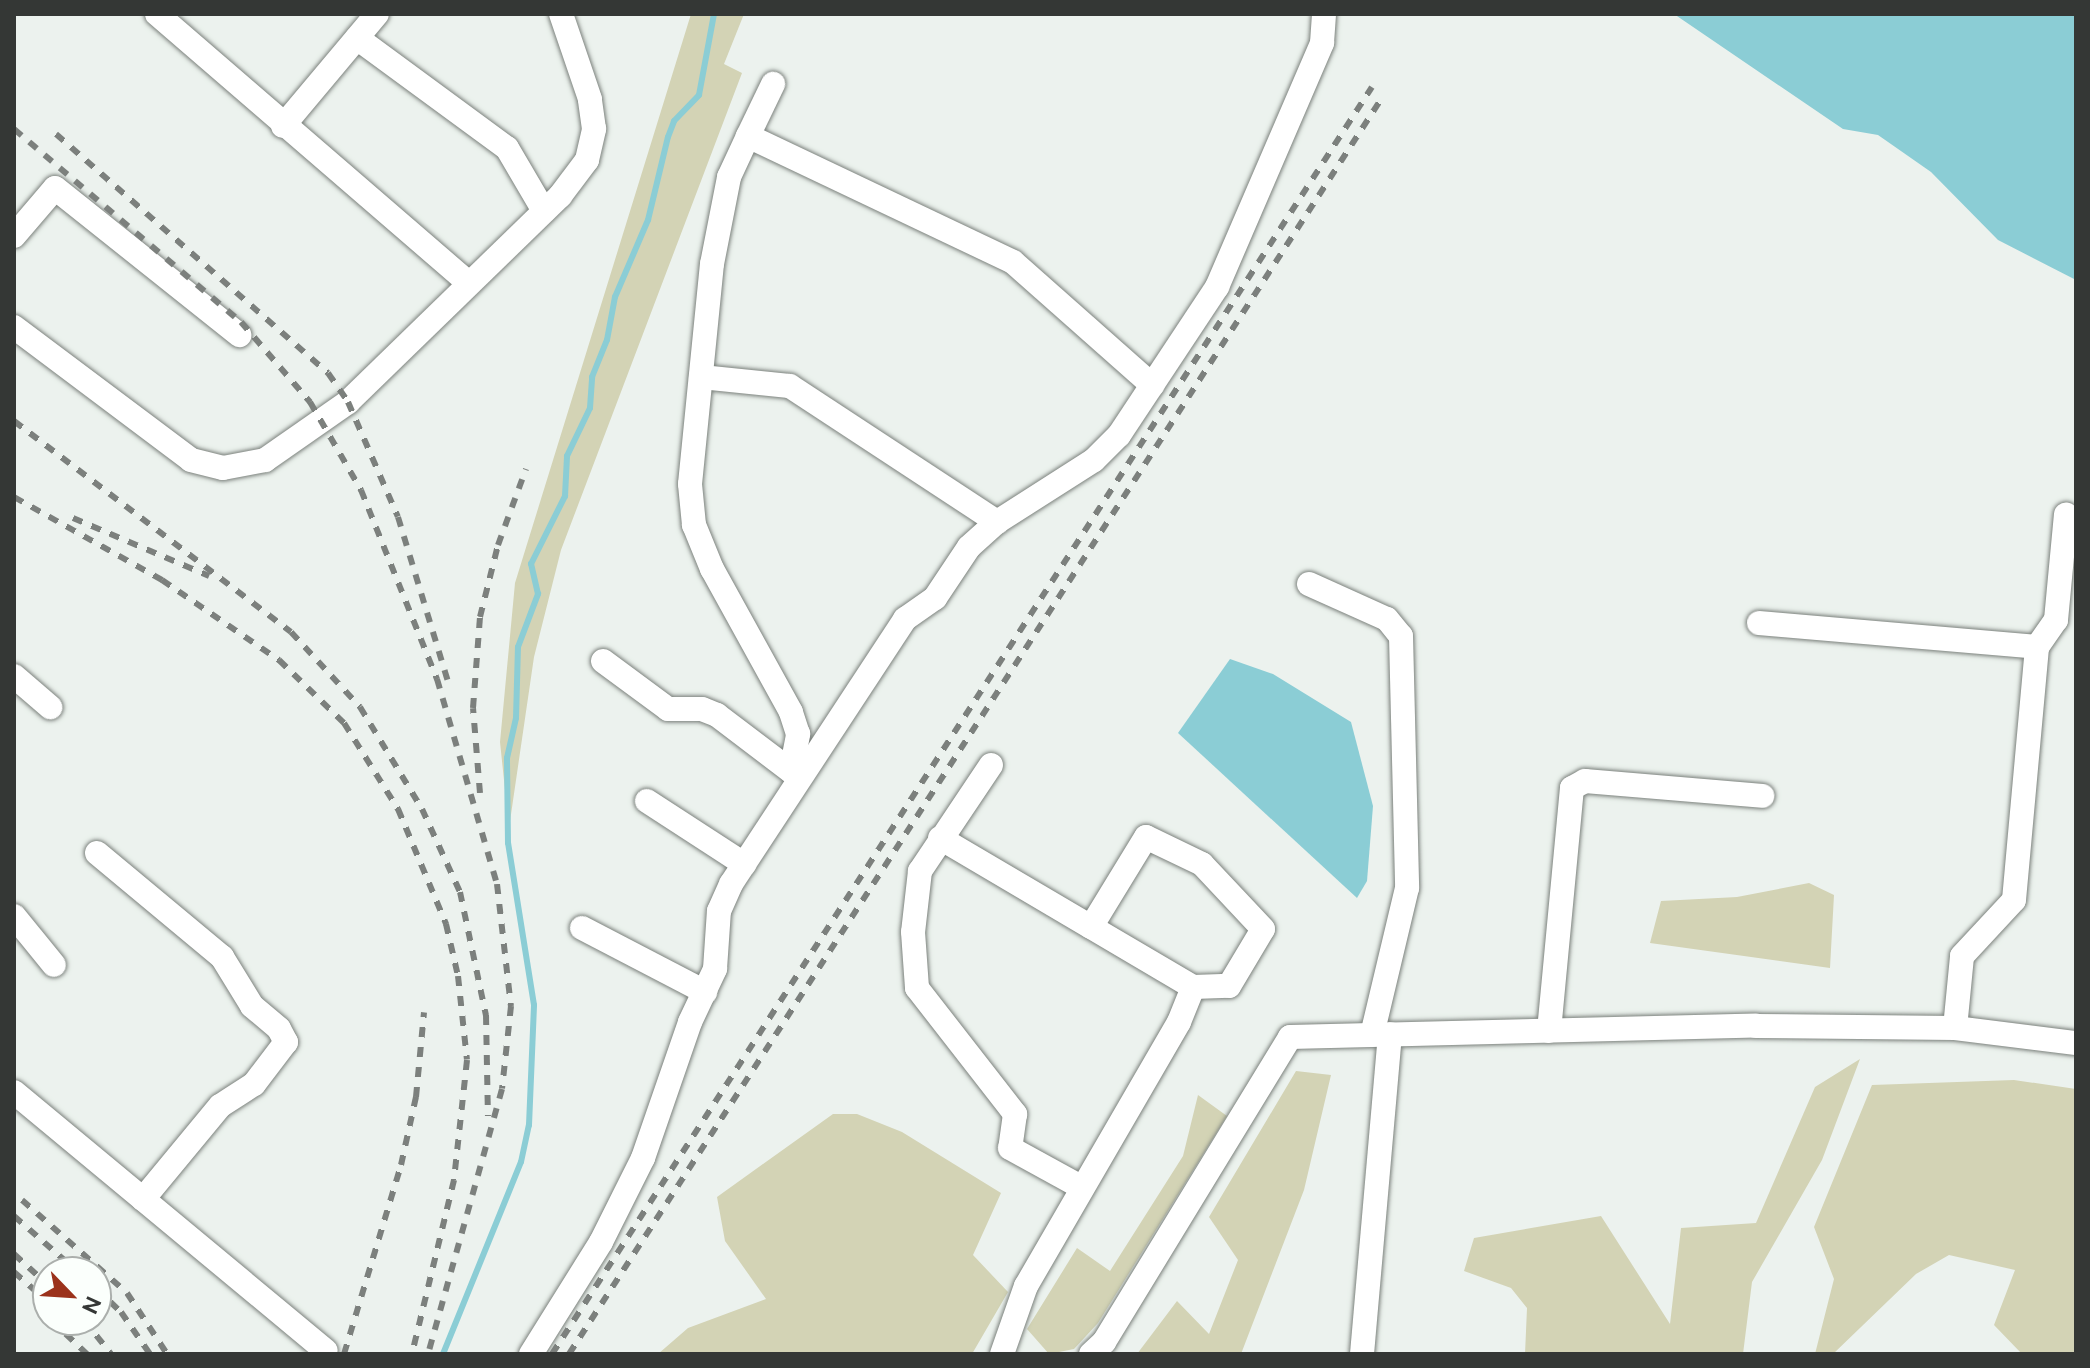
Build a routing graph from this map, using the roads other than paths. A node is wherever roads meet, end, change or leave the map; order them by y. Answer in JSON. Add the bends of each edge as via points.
{"nodes":[{"id":1,"x":377,"y":14,"type":"edge"},
{"id":2,"x":561,"y":14,"type":"edge"},
{"id":3,"x":1324,"y":14,"type":"edge"},
{"id":4,"x":171,"y":20,"type":"edge"},
{"id":5,"x":357,"y":38,"type":"junction"},
{"id":6,"x":773,"y":84,"type":"dead end"},
{"id":7,"x":283,"y":126,"type":"junction"},
{"id":8,"x":748,"y":136,"type":"junction"},
{"id":9,"x":544,"y":211,"type":"junction"},
{"id":10,"x":14,"y":236,"type":"edge"},
{"id":11,"x":469,"y":283,"type":"junction"},
{"id":12,"x":14,"y":327,"type":"edge"},
{"id":13,"x":239,"y":335,"type":"dead end"},
{"id":14,"x":701,"y":377,"type":"junction"},
{"id":15,"x":1152,"y":385,"type":"junction"},
{"id":16,"x":2066,"y":514,"type":"dead end"},
{"id":17,"x":997,"y":522,"type":"junction"},
{"id":18,"x":1309,"y":584,"type":"dead end"},
{"id":19,"x":1759,"y":623,"type":"dead end"},
{"id":20,"x":2037,"y":647,"type":"junction"},
{"id":21,"x":603,"y":661,"type":"dead end"},
{"id":22,"x":14,"y":676,"type":"edge"},
{"id":23,"x":50,"y":707,"type":"dead end"},
{"id":24,"x":991,"y":765,"type":"dead end"},
{"id":25,"x":795,"y":774,"type":"junction"},
{"id":26,"x":1762,"y":796,"type":"dead end"},
{"id":27,"x":647,"y":801,"type":"dead end"},
{"id":28,"x":940,"y":838,"type":"junction"},
{"id":29,"x":97,"y":853,"type":"dead end"},
{"id":30,"x":744,"y":864,"type":"junction"},
{"id":31,"x":17,"y":926,"type":"edge"},
{"id":32,"x":1091,"y":927,"type":"junction"},
{"id":33,"x":582,"y":928,"type":"dead end"},
{"id":34,"x":54,"y":965,"type":"dead end"},
{"id":35,"x":1193,"y":987,"type":"junction"},
{"id":36,"x":705,"y":992,"type":"junction"},
{"id":37,"x":1955,"y":1028,"type":"junction"},
{"id":38,"x":1549,"y":1031,"type":"junction"},
{"id":39,"x":1381,"y":1034,"type":"junction"},
{"id":40,"x":2076,"y":1043,"type":"edge"},
{"id":41,"x":14,"y":1092,"type":"edge"},
{"id":42,"x":1081,"y":1187,"type":"junction"},
{"id":43,"x":143,"y":1199,"type":"junction"},
{"id":44,"x":326,"y":1351,"type":"dead end"},
{"id":45,"x":531,"y":1354,"type":"edge"},
{"id":46,"x":1002,"y":1354,"type":"edge"},
{"id":47,"x":1091,"y":1354,"type":"edge"},
{"id":48,"x":1362,"y":1354,"type":"edge"}],
"edges":[{"from":1,"to":5,"type":"street"},
{"from":2,"to":9,"type":"street","via":[[590,99],[594,129],[587,160]]},
{"from":3,"to":15,"type":"street","via":[[1322,43],[1217,287]]},
{"from":4,"to":7,"type":"street"},
{"from":5,"to":7,"type":"street"},
{"from":5,"to":9,"type":"street","via":[[507,148]]},
{"from":6,"to":8,"type":"street"},
{"from":7,"to":11,"type":"street"},
{"from":8,"to":14,"type":"street","via":[[729,177]]},
{"from":8,"to":15,"type":"street","via":[[1013,262]]},
{"from":9,"to":11,"type":"street"},
{"from":10,"to":13,"type":"street","via":[[55,188]]},
{"from":11,"to":12,"type":"street","via":[[348,402],[265,460],[237,468],[191,460]]},
{"from":14,"to":17,"type":"street","via":[[790,386]]},
{"from":14,"to":25,"type":"street","via":[[690,484],[694,525],[712,569],[791,712],[798,734]]},
{"from":15,"to":17,"type":"street","via":[[1119,435],[1094,460]]},
{"from":16,"to":20,"type":"street","via":[[2056,620]]},
{"from":17,"to":25,"type":"street","via":[[969,547],[935,598],[897,628]]},
{"from":18,"to":39,"type":"street","via":[[1387,619],[1401,636],[1407,888]]},
{"from":19,"to":20,"type":"street"},
{"from":20,"to":37,"type":"street","via":[[2014,900],[1962,956]]},
{"from":21,"to":25,"type":"street","via":[[668,709],[702,709],[717,715]]},
{"from":22,"to":23,"type":"street"},
{"from":24,"to":28,"type":"street"},
{"from":25,"to":30,"type":"street"},
{"from":26,"to":38,"type":"street","via":[[1585,781],[1572,788]]},
{"from":27,"to":30,"type":"street"},
{"from":28,"to":32,"type":"street"},
{"from":28,"to":42,"type":"street","via":[[920,871],[917,887],[917,988],[1015,1114],[1010,1148]]},
{"from":29,"to":43,"type":"street","via":[[222,957],[252,1006],[286,1042],[254,1084],[220,1106]]},
{"from":30,"to":36,"type":"street","via":[[719,911],[715,969]]},
{"from":31,"to":34,"type":"street"},
{"from":32,"to":35,"type":"street"},
{"from":32,"to":35,"type":"street","via":[[1146,837],[1202,864],[1263,929],[1229,986]]},
{"from":33,"to":36,"type":"street"},
{"from":35,"to":42,"type":"street","via":[[1179,1022]]},
{"from":36,"to":45,"type":"street","via":[[627,1194]]},
{"from":37,"to":38,"type":"street"},
{"from":37,"to":40,"type":"street"},
{"from":38,"to":39,"type":"street"},
{"from":39,"to":47,"type":"street","via":[[1290,1037],[1104,1342]]},
{"from":39,"to":48,"type":"street"},
{"from":41,"to":43,"type":"street"},
{"from":42,"to":46,"type":"street","via":[[1026,1286]]},
{"from":43,"to":44,"type":"street"}]}
